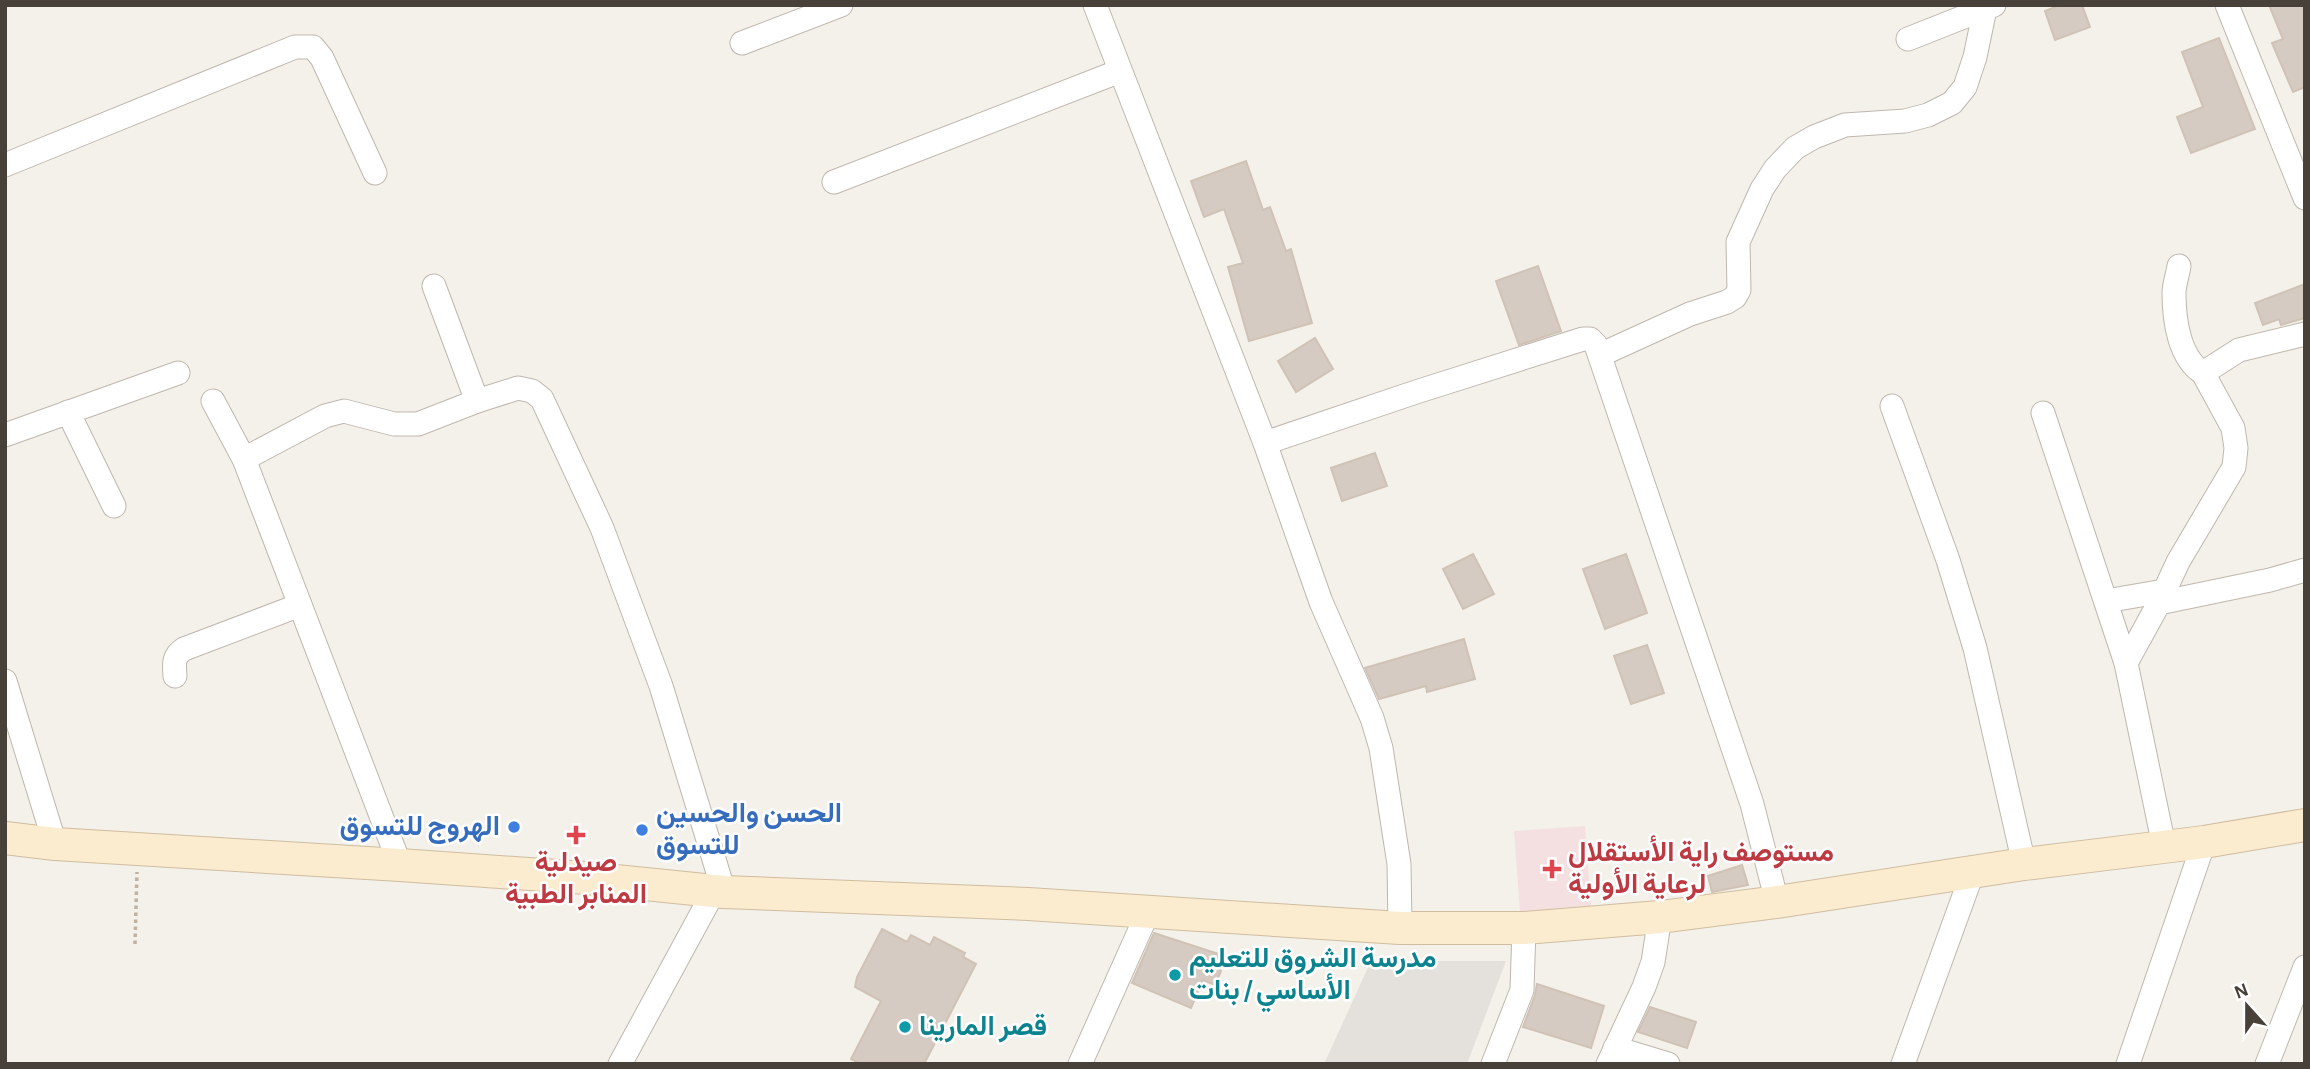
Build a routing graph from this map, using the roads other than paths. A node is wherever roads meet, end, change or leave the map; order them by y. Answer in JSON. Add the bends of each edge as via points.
{"nodes":[{"id":1,"x":841,"y":5,"type":"edge"},
{"id":2,"x":1095,"y":5,"type":"edge"},
{"id":3,"x":2227,"y":5,"type":"edge"},
{"id":4,"x":1989,"y":7,"type":"edge"},
{"id":5,"x":1908,"y":39,"type":"dead end"},
{"id":6,"x":742,"y":43,"type":"dead end"},
{"id":7,"x":1121,"y":71,"type":"junction"},
{"id":8,"x":5,"y":166,"type":"edge"},
{"id":9,"x":376,"y":173,"type":"dead end"},
{"id":10,"x":834,"y":182,"type":"dead end"},
{"id":11,"x":2305,"y":198,"type":"edge"},
{"id":12,"x":2179,"y":265,"type":"dead end"},
{"id":13,"x":434,"y":286,"type":"dead end"},
{"id":14,"x":2305,"y":334,"type":"edge"},
{"id":15,"x":1600,"y":355,"type":"junction"},
{"id":16,"x":178,"y":373,"type":"dead end"},
{"id":17,"x":2203,"y":373,"type":"junction"},
{"id":18,"x":213,"y":401,"type":"dead end"},
{"id":19,"x":477,"y":401,"type":"junction"},
{"id":20,"x":1892,"y":406,"type":"dead end"},
{"id":21,"x":68,"y":412,"type":"junction"},
{"id":22,"x":2043,"y":413,"type":"dead end"},
{"id":23,"x":5,"y":435,"type":"edge"},
{"id":24,"x":1265,"y":443,"type":"junction"},
{"id":25,"x":244,"y":459,"type":"junction"},
{"id":26,"x":114,"y":506,"type":"dead end"},
{"id":27,"x":2305,"y":570,"type":"edge"},
{"id":28,"x":2162,"y":597,"type":"junction"},
{"id":29,"x":2106,"y":601,"type":"junction"},
{"id":30,"x":300,"y":605,"type":"junction"},
{"id":31,"x":2126,"y":663,"type":"junction"},
{"id":32,"x":175,"y":676,"type":"dead end"},
{"id":33,"x":5,"y":681,"type":"edge"},
{"id":34,"x":2305,"y":825,"type":"edge"},
{"id":35,"x":5,"y":838,"type":"edge"},
{"id":36,"x":2204,"y":842,"type":"junction"},
{"id":37,"x":55,"y":844,"type":"junction"},
{"id":38,"x":2164,"y":846,"type":"junction"},
{"id":39,"x":400,"y":864,"type":"junction"},
{"id":40,"x":2024,"y":864,"type":"junction"},
{"id":41,"x":1972,"y":874,"type":"junction"},
{"id":42,"x":719,"y":891,"type":"junction"},
{"id":43,"x":1777,"y":902,"type":"junction"},
{"id":44,"x":1148,"y":912,"type":"junction"},
{"id":45,"x":1660,"y":916,"type":"junction"},
{"id":46,"x":1400,"y":928,"type":"junction"},
{"id":47,"x":1524,"y":928,"type":"junction"},
{"id":48,"x":2305,"y":967,"type":"edge"},
{"id":49,"x":1611,"y":1056,"type":"edge"},
{"id":50,"x":620,"y":1064,"type":"edge"},
{"id":51,"x":1080,"y":1064,"type":"edge"},
{"id":52,"x":1493,"y":1064,"type":"edge"},
{"id":53,"x":1668,"y":1064,"type":"edge"},
{"id":54,"x":1903,"y":1064,"type":"edge"},
{"id":55,"x":2128,"y":1064,"type":"edge"},
{"id":56,"x":2267,"y":1064,"type":"edge"}],
"edges":[{"from":1,"to":6,"type":"street"},
{"from":2,"to":7,"type":"street"},
{"from":3,"to":11,"type":"street"},
{"from":4,"to":5,"type":"street"},
{"from":4,"to":15,"type":"street","via":[[1965,87],[1952,103],[1905,121],[1845,125],[1795,148],[1762,189],[1738,242],[1739,290],[1735,297]]},
{"from":7,"to":10,"type":"street"},
{"from":7,"to":24,"type":"street"},
{"from":8,"to":9,"type":"street","via":[[295,47],[313,47]]},
{"from":12,"to":17,"type":"street","via":[[2174,292],[2177,324],[2183,349]]},
{"from":13,"to":19,"type":"street"},
{"from":14,"to":17,"type":"street","via":[[2239,350]]},
{"from":15,"to":24,"type":"street","via":[[1590,339],[1583,339]]},
{"from":15,"to":43,"type":"street","via":[[1752,804]]},
{"from":16,"to":21,"type":"street"},
{"from":17,"to":28,"type":"street","via":[[2233,428],[2234,467]]},
{"from":18,"to":25,"type":"street"},
{"from":19,"to":25,"type":"street","via":[[418,424],[394,424],[344,411],[325,416]]},
{"from":19,"to":42,"type":"street","via":[[518,388],[541,399],[607,540],[661,686]]},
{"from":20,"to":40,"type":"street","via":[[1975,648]]},
{"from":21,"to":23,"type":"street"},
{"from":21,"to":26,"type":"street"},
{"from":22,"to":29,"type":"street"},
{"from":24,"to":46,"type":"street","via":[[1321,601],[1381,748],[1399,864]]},
{"from":25,"to":30,"type":"street"},
{"from":27,"to":28,"type":"street"},
{"from":28,"to":29,"type":"street"},
{"from":28,"to":31,"type":"street"},
{"from":29,"to":31,"type":"street"},
{"from":30,"to":32,"type":"street","via":[[184,649],[174,660]]},
{"from":30,"to":39,"type":"street"},
{"from":31,"to":38,"type":"street"},
{"from":33,"to":37,"type":"street"},
{"from":34,"to":36,"type":"main road"},
{"from":35,"to":37,"type":"main road"},
{"from":36,"to":38,"type":"main road"},
{"from":36,"to":55,"type":"street"},
{"from":37,"to":39,"type":"main road"},
{"from":38,"to":40,"type":"main road"},
{"from":39,"to":42,"type":"main road"},
{"from":40,"to":41,"type":"main road"},
{"from":41,"to":43,"type":"main road"},
{"from":41,"to":54,"type":"street"},
{"from":42,"to":44,"type":"main road"},
{"from":42,"to":50,"type":"street"},
{"from":43,"to":45,"type":"main road"},
{"from":44,"to":46,"type":"main road"},
{"from":44,"to":51,"type":"street"},
{"from":45,"to":47,"type":"main road"},
{"from":45,"to":49,"type":"street","via":[[1653,962]]},
{"from":46,"to":47,"type":"main road"},
{"from":47,"to":52,"type":"street","via":[[1522,990]]},
{"from":48,"to":56,"type":"street"},
{"from":49,"to":53,"type":"street"}]}
